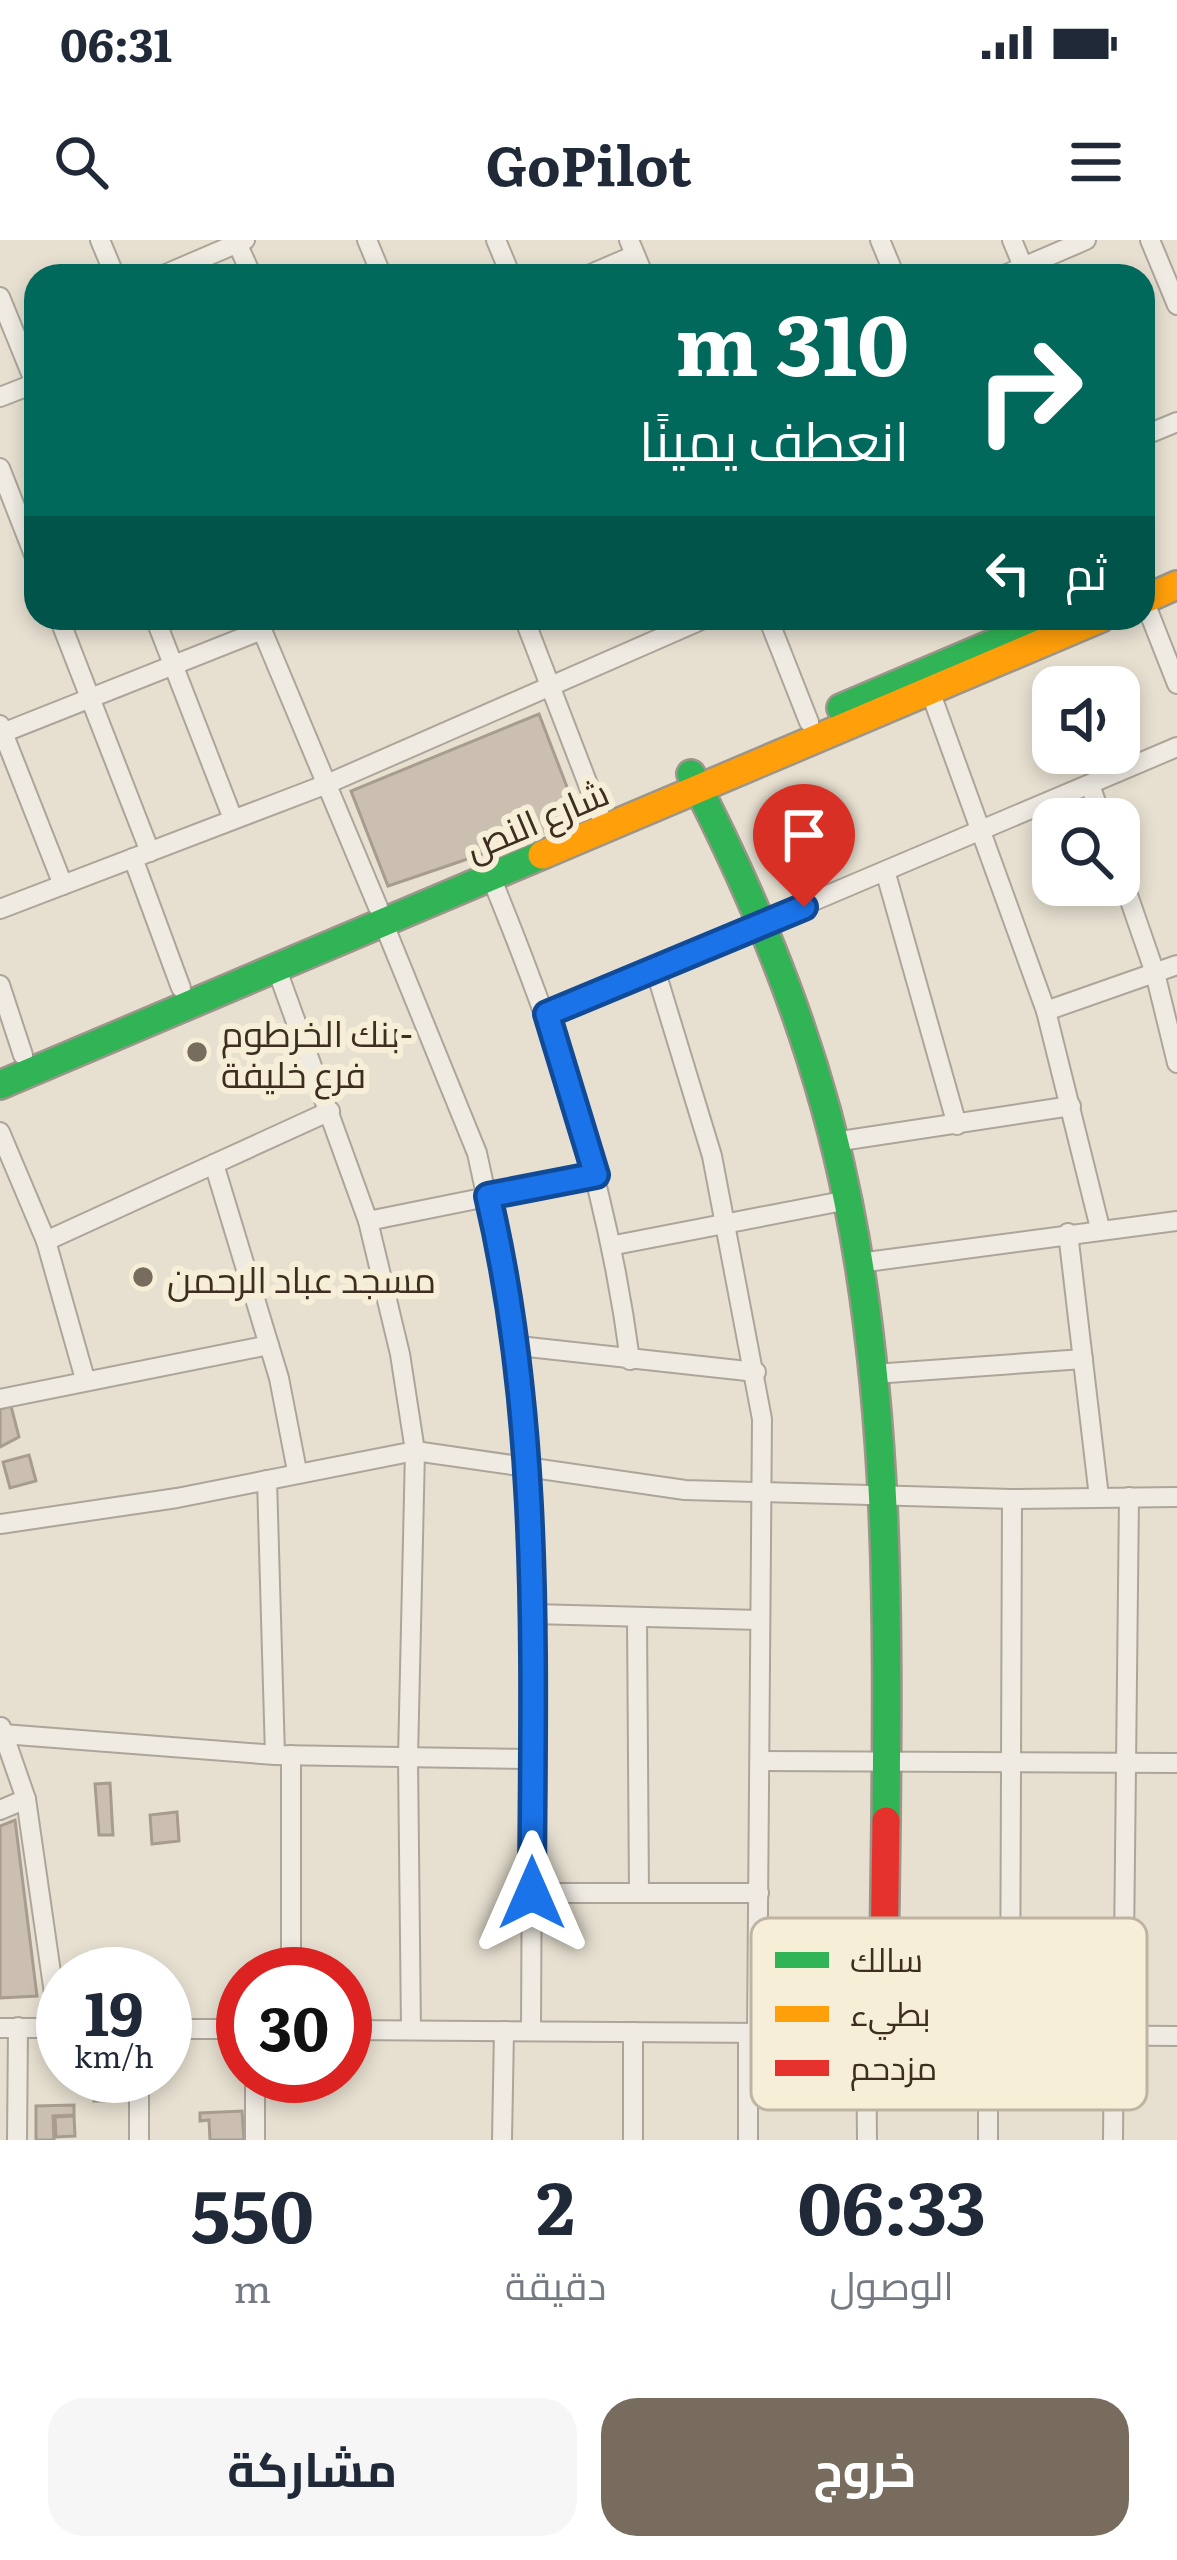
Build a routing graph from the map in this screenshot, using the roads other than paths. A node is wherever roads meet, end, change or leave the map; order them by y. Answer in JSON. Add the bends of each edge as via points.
{"nodes":[{"id":1,"x":1086,"y":240,"type":"edge"},
{"id":2,"x":1150,"y":240,"type":"edge"},
{"id":3,"x":241,"y":242,"type":"edge"},
{"id":4,"x":632,"y":247,"type":"edge"},
{"id":5,"x":189,"y":264,"type":"edge"},
{"id":6,"x":605,"y":264,"type":"edge"},
{"id":7,"x":1041,"y":264,"type":"edge"},
{"id":8,"x":0,"y":297,"type":"edge"},
{"id":9,"x":1177,"y":305,"type":"edge"},
{"id":10,"x":24,"y":356,"type":"edge"},
{"id":11,"x":0,"y":469,"type":"edge"},
{"id":12,"x":24,"y":530,"type":"edge"},
{"id":13,"x":64,"y":630,"type":"edge"},
{"id":14,"x":160,"y":630,"type":"edge"},
{"id":15,"x":247,"y":630,"type":"edge"},
{"id":16,"x":262,"y":630,"type":"edge"},
{"id":17,"x":529,"y":630,"type":"edge"},
{"id":18,"x":660,"y":630,"type":"edge"},
{"id":19,"x":682,"y":630,"type":"edge"},
{"id":20,"x":773,"y":630,"type":"edge"},
{"id":21,"x":1024,"y":630,"type":"edge"},
{"id":22,"x":1073,"y":630,"type":"edge"},
{"id":23,"x":1155,"y":630,"type":"edge"},
{"id":24,"x":664,"y":639,"type":"junction"},
{"id":25,"x":174,"y":665,"type":"junction"},
{"id":26,"x":1177,"y":684,"type":"edge"},
{"id":27,"x":552,"y":689,"type":"junction"},
{"id":28,"x":930,"y":691,"type":"junction"},
{"id":29,"x":91,"y":698,"type":"junction"},
{"id":30,"x":809,"y":722,"type":"junction"},
{"id":31,"x":1,"y":730,"type":"edge"},
{"id":32,"x":1177,"y":747,"type":"edge"},
{"id":33,"x":695,"y":781,"type":"junction"},
{"id":34,"x":326,"y":784,"type":"junction"},
{"id":35,"x":1090,"y":785,"type":"junction"},
{"id":36,"x":1095,"y":798,"type":"edge"},
{"id":37,"x":599,"y":814,"type":"junction"},
{"id":38,"x":233,"y":819,"type":"junction"},
{"id":39,"x":984,"y":830,"type":"junction"},
{"id":40,"x":142,"y":855,"type":"junction"},
{"id":41,"x":886,"y":874,"type":"junction"},
{"id":42,"x":491,"y":877,"type":"junction"},
{"id":43,"x":63,"y":885,"type":"junction"},
{"id":44,"x":1131,"y":906,"type":"edge"},
{"id":45,"x":0,"y":909,"type":"edge"},
{"id":46,"x":381,"y":914,"type":"junction"},
{"id":47,"x":764,"y":924,"type":"junction"},
{"id":48,"x":1177,"y":965,"type":"edge"},
{"id":49,"x":275,"y":967,"type":"junction"},
{"id":50,"x":656,"y":969,"type":"junction"},
{"id":51,"x":1154,"y":973,"type":"junction"},
{"id":52,"x":0,"y":985,"type":"edge"},
{"id":53,"x":182,"y":988,"type":"junction"},
{"id":54,"x":1046,"y":1011,"type":"junction"},
{"id":55,"x":547,"y":1014,"type":"junction"},
{"id":56,"x":62,"y":1048,"type":"junction"},
{"id":57,"x":12,"y":1061,"type":"edge"},
{"id":58,"x":1177,"y":1063,"type":"edge"},
{"id":59,"x":0,"y":1084,"type":"edge"},
{"id":60,"x":1071,"y":1106,"type":"junction"},
{"id":61,"x":330,"y":1112,"type":"junction"},
{"id":62,"x":957,"y":1125,"type":"junction"},
{"id":63,"x":0,"y":1132,"type":"edge"},
{"id":64,"x":834,"y":1142,"type":"junction"},
{"id":65,"x":214,"y":1164,"type":"junction"},
{"id":66,"x":596,"y":1175,"type":"junction"},
{"id":67,"x":488,"y":1196,"type":"junction"},
{"id":68,"x":848,"y":1200,"type":"junction"},
{"id":69,"x":1177,"y":1220,"type":"edge"},
{"id":70,"x":368,"y":1221,"type":"junction"},
{"id":71,"x":726,"y":1222,"type":"junction"},
{"id":72,"x":1100,"y":1228,"type":"junction"},
{"id":73,"x":1068,"y":1233,"type":"junction"},
{"id":74,"x":46,"y":1241,"type":"junction"},
{"id":75,"x":615,"y":1245,"type":"junction"},
{"id":76,"x":859,"y":1263,"type":"junction"},
{"id":77,"x":269,"y":1345,"type":"junction"},
{"id":78,"x":519,"y":1346,"type":"junction"},
{"id":79,"x":1083,"y":1359,"type":"junction"},
{"id":80,"x":630,"y":1360,"type":"junction"},
{"id":81,"x":756,"y":1372,"type":"junction"},
{"id":82,"x":874,"y":1374,"type":"junction"},
{"id":83,"x":85,"y":1379,"type":"junction"},
{"id":84,"x":0,"y":1399,"type":"edge"},
{"id":85,"x":415,"y":1450,"type":"junction"},
{"id":86,"x":530,"y":1464,"type":"junction"},
{"id":87,"x":297,"y":1471,"type":"junction"},
{"id":88,"x":267,"y":1480,"type":"junction"},
{"id":89,"x":764,"y":1494,"type":"junction"},
{"id":90,"x":882,"y":1496,"type":"junction"},
{"id":91,"x":1099,"y":1497,"type":"junction"},
{"id":92,"x":1129,"y":1497,"type":"junction"},
{"id":93,"x":1177,"y":1497,"type":"edge"},
{"id":94,"x":1012,"y":1499,"type":"junction"},
{"id":95,"x":0,"y":1524,"type":"edge"},
{"id":96,"x":533,"y":1614,"type":"junction"},
{"id":97,"x":637,"y":1618,"type":"junction"},
{"id":98,"x":760,"y":1620,"type":"junction"},
{"id":99,"x":2,"y":1729,"type":"edge"},
{"id":100,"x":283,"y":1755,"type":"junction"},
{"id":101,"x":408,"y":1758,"type":"junction"},
{"id":102,"x":532,"y":1759,"type":"junction"},
{"id":103,"x":761,"y":1761,"type":"junction"},
{"id":104,"x":884,"y":1762,"type":"junction"},
{"id":105,"x":1010,"y":1762,"type":"junction"},
{"id":106,"x":1127,"y":1763,"type":"junction"},
{"id":107,"x":1177,"y":1763,"type":"edge"},
{"id":108,"x":26,"y":1799,"type":"junction"},
{"id":109,"x":0,"y":1810,"type":"edge"},
{"id":110,"x":532,"y":1893,"type":"junction"},
{"id":111,"x":639,"y":1893,"type":"junction"},
{"id":112,"x":760,"y":1893,"type":"junction"},
{"id":113,"x":759,"y":1918,"type":"edge"},
{"id":114,"x":879,"y":1918,"type":"edge"},
{"id":115,"x":1010,"y":1918,"type":"edge"},
{"id":116,"x":1122,"y":1918,"type":"edge"},
{"id":117,"x":49,"y":1947,"type":"edge"},
{"id":118,"x":290,"y":1947,"type":"edge"},
{"id":119,"x":9,"y":2027,"type":"edge"},
{"id":120,"x":372,"y":2030,"type":"edge"},
{"id":121,"x":411,"y":2030,"type":"junction"},
{"id":122,"x":504,"y":2031,"type":"junction"},
{"id":123,"x":531,"y":2031,"type":"junction"},
{"id":124,"x":633,"y":2032,"type":"junction"},
{"id":125,"x":751,"y":2033,"type":"edge"},
{"id":126,"x":751,"y":2076,"type":"edge"},
{"id":127,"x":139,"y":2103,"type":"edge"},
{"id":128,"x":255,"y":2103,"type":"edge"},
{"id":129,"x":869,"y":2110,"type":"edge"},
{"id":130,"x":1115,"y":2110,"type":"edge"},
{"id":131,"x":17,"y":2140,"type":"edge"},
{"id":132,"x":139,"y":2140,"type":"edge"},
{"id":133,"x":255,"y":2140,"type":"edge"},
{"id":134,"x":502,"y":2140,"type":"edge"},
{"id":135,"x":633,"y":2140,"type":"edge"},
{"id":136,"x":748,"y":2140,"type":"edge"},
{"id":137,"x":867,"y":2140,"type":"edge"},
{"id":138,"x":1113,"y":2140,"type":"edge"}],
"edges":[{"from":1,"to":7,"type":"street"},
{"from":2,"to":9,"type":"street"},
{"from":3,"to":5,"type":"street"},
{"from":4,"to":6,"type":"street"},
{"from":8,"to":10,"type":"street"},
{"from":11,"to":12,"type":"street"},
{"from":13,"to":29,"type":"street"},
{"from":14,"to":25,"type":"street"},
{"from":15,"to":25,"type":"street"},
{"from":16,"to":34,"type":"street"},
{"from":17,"to":27,"type":"street"},
{"from":18,"to":24,"type":"street"},
{"from":19,"to":24,"type":"street"},
{"from":20,"to":30,"type":"street"},
{"from":21,"to":30,"type":"main road","name":"شارع النص"},
{"from":22,"to":28,"type":"main road","name":"شارع النص"},
{"from":23,"to":26,"type":"street"},
{"from":24,"to":27,"type":"street"},
{"from":25,"to":29,"type":"street"},
{"from":25,"to":38,"type":"street"},
{"from":27,"to":34,"type":"street"},
{"from":27,"to":37,"type":"street"},
{"from":28,"to":33,"type":"main road","name":"شارع النص"},
{"from":28,"to":39,"type":"street"},
{"from":29,"to":31,"type":"street"},
{"from":29,"to":40,"type":"street"},
{"from":30,"to":33,"type":"main road","name":"شارع النص"},
{"from":31,"to":43,"type":"street"},
{"from":32,"to":35,"type":"street"},
{"from":33,"to":37,"type":"main road","name":"شارع النص"},
{"from":33,"to":42,"type":"main road","name":"شارع النص"},
{"from":33,"to":47,"type":"main road"},
{"from":34,"to":38,"type":"street"},
{"from":34,"to":46,"type":"street"},
{"from":35,"to":36,"type":"street"},
{"from":35,"to":39,"type":"street"},
{"from":37,"to":46,"type":"main road","name":"شارع النص"},
{"from":38,"to":40,"type":"street"},
{"from":39,"to":41,"type":"street"},
{"from":39,"to":54,"type":"street"},
{"from":40,"to":43,"type":"street"},
{"from":40,"to":53,"type":"street"},
{"from":41,"to":47,"type":"street"},
{"from":41,"to":62,"type":"street"},
{"from":42,"to":46,"type":"main road","name":"شارع النص"},
{"from":42,"to":55,"type":"street"},
{"from":43,"to":45,"type":"street"},
{"from":44,"to":51,"type":"street"},
{"from":46,"to":49,"type":"main road","name":"شارع النص"},
{"from":46,"to":53,"type":"main road","name":"شارع النص"},
{"from":46,"to":67,"type":"street"},
{"from":47,"to":50,"type":"street"},
{"from":47,"to":64,"type":"main road"},
{"from":48,"to":51,"type":"street"},
{"from":49,"to":56,"type":"main road","name":"شارع النص"},
{"from":49,"to":61,"type":"street"},
{"from":50,"to":55,"type":"street"},
{"from":50,"to":71,"type":"street"},
{"from":51,"to":54,"type":"street"},
{"from":51,"to":58,"type":"street"},
{"from":52,"to":57,"type":"street"},
{"from":53,"to":56,"type":"main road","name":"شارع النص"},
{"from":54,"to":60,"type":"street"},
{"from":55,"to":66,"type":"street"},
{"from":56,"to":57,"type":"main road","name":"شارع النص"},
{"from":56,"to":59,"type":"main road","name":"شارع النص"},
{"from":60,"to":62,"type":"street"},
{"from":60,"to":72,"type":"street"},
{"from":61,"to":65,"type":"street"},
{"from":61,"to":70,"type":"street"},
{"from":62,"to":64,"type":"street"},
{"from":63,"to":74,"type":"street"},
{"from":64,"to":68,"type":"main road"},
{"from":65,"to":74,"type":"street"},
{"from":65,"to":77,"type":"street"},
{"from":66,"to":67,"type":"street"},
{"from":66,"to":75,"type":"street"},
{"from":67,"to":70,"type":"street"},
{"from":67,"to":78,"type":"street"},
{"from":68,"to":71,"type":"street"},
{"from":68,"to":76,"type":"main road"},
{"from":69,"to":72,"type":"street"},
{"from":70,"to":85,"type":"street"},
{"from":71,"to":75,"type":"street"},
{"from":71,"to":81,"type":"street"},
{"from":72,"to":73,"type":"street"},
{"from":73,"to":76,"type":"street"},
{"from":73,"to":79,"type":"street"},
{"from":74,"to":83,"type":"street"},
{"from":75,"to":80,"type":"street"},
{"from":76,"to":82,"type":"main road"},
{"from":77,"to":83,"type":"street"},
{"from":77,"to":87,"type":"street"},
{"from":78,"to":80,"type":"street"},
{"from":78,"to":86,"type":"street"},
{"from":79,"to":82,"type":"street"},
{"from":79,"to":91,"type":"street"},
{"from":80,"to":81,"type":"street"},
{"from":81,"to":89,"type":"street"},
{"from":82,"to":90,"type":"main road"},
{"from":83,"to":84,"type":"street"},
{"from":85,"to":86,"type":"street"},
{"from":85,"to":87,"type":"street"},
{"from":85,"to":101,"type":"street"},
{"from":86,"to":89,"type":"street","via":[[614,1483]]},
{"from":86,"to":96,"type":"street"},
{"from":87,"to":88,"type":"street"},
{"from":88,"to":95,"type":"street"},
{"from":88,"to":100,"type":"street"},
{"from":89,"to":90,"type":"street"},
{"from":89,"to":98,"type":"street"},
{"from":90,"to":94,"type":"street"},
{"from":90,"to":104,"type":"main road"},
{"from":91,"to":92,"type":"street"},
{"from":91,"to":94,"type":"street"},
{"from":92,"to":93,"type":"street"},
{"from":92,"to":106,"type":"street"},
{"from":94,"to":105,"type":"street"},
{"from":96,"to":97,"type":"street"},
{"from":96,"to":102,"type":"street"},
{"from":97,"to":98,"type":"street"},
{"from":97,"to":111,"type":"street"},
{"from":98,"to":103,"type":"street"},
{"from":99,"to":100,"type":"street"},
{"from":99,"to":108,"type":"street"},
{"from":100,"to":101,"type":"street"},
{"from":100,"to":118,"type":"street"},
{"from":101,"to":102,"type":"street"},
{"from":101,"to":121,"type":"street"},
{"from":102,"to":110,"type":"street"},
{"from":103,"to":104,"type":"street"},
{"from":103,"to":112,"type":"street"},
{"from":104,"to":105,"type":"street"},
{"from":104,"to":114,"type":"main road"},
{"from":105,"to":106,"type":"street"},
{"from":105,"to":115,"type":"street"},
{"from":106,"to":107,"type":"street"},
{"from":106,"to":116,"type":"street"},
{"from":108,"to":109,"type":"street"},
{"from":108,"to":117,"type":"street"},
{"from":110,"to":111,"type":"street"},
{"from":110,"to":123,"type":"street"},
{"from":111,"to":112,"type":"street"},
{"from":112,"to":113,"type":"street"},
{"from":119,"to":131,"type":"street"},
{"from":120,"to":121,"type":"street"},
{"from":121,"to":122,"type":"street"},
{"from":122,"to":123,"type":"street"},
{"from":122,"to":134,"type":"street"},
{"from":123,"to":124,"type":"street"},
{"from":124,"to":125,"type":"street"},
{"from":124,"to":135,"type":"street"},
{"from":126,"to":136,"type":"street"},
{"from":127,"to":132,"type":"street"},
{"from":128,"to":133,"type":"street"},
{"from":129,"to":137,"type":"street"},
{"from":130,"to":138,"type":"street"}]}
